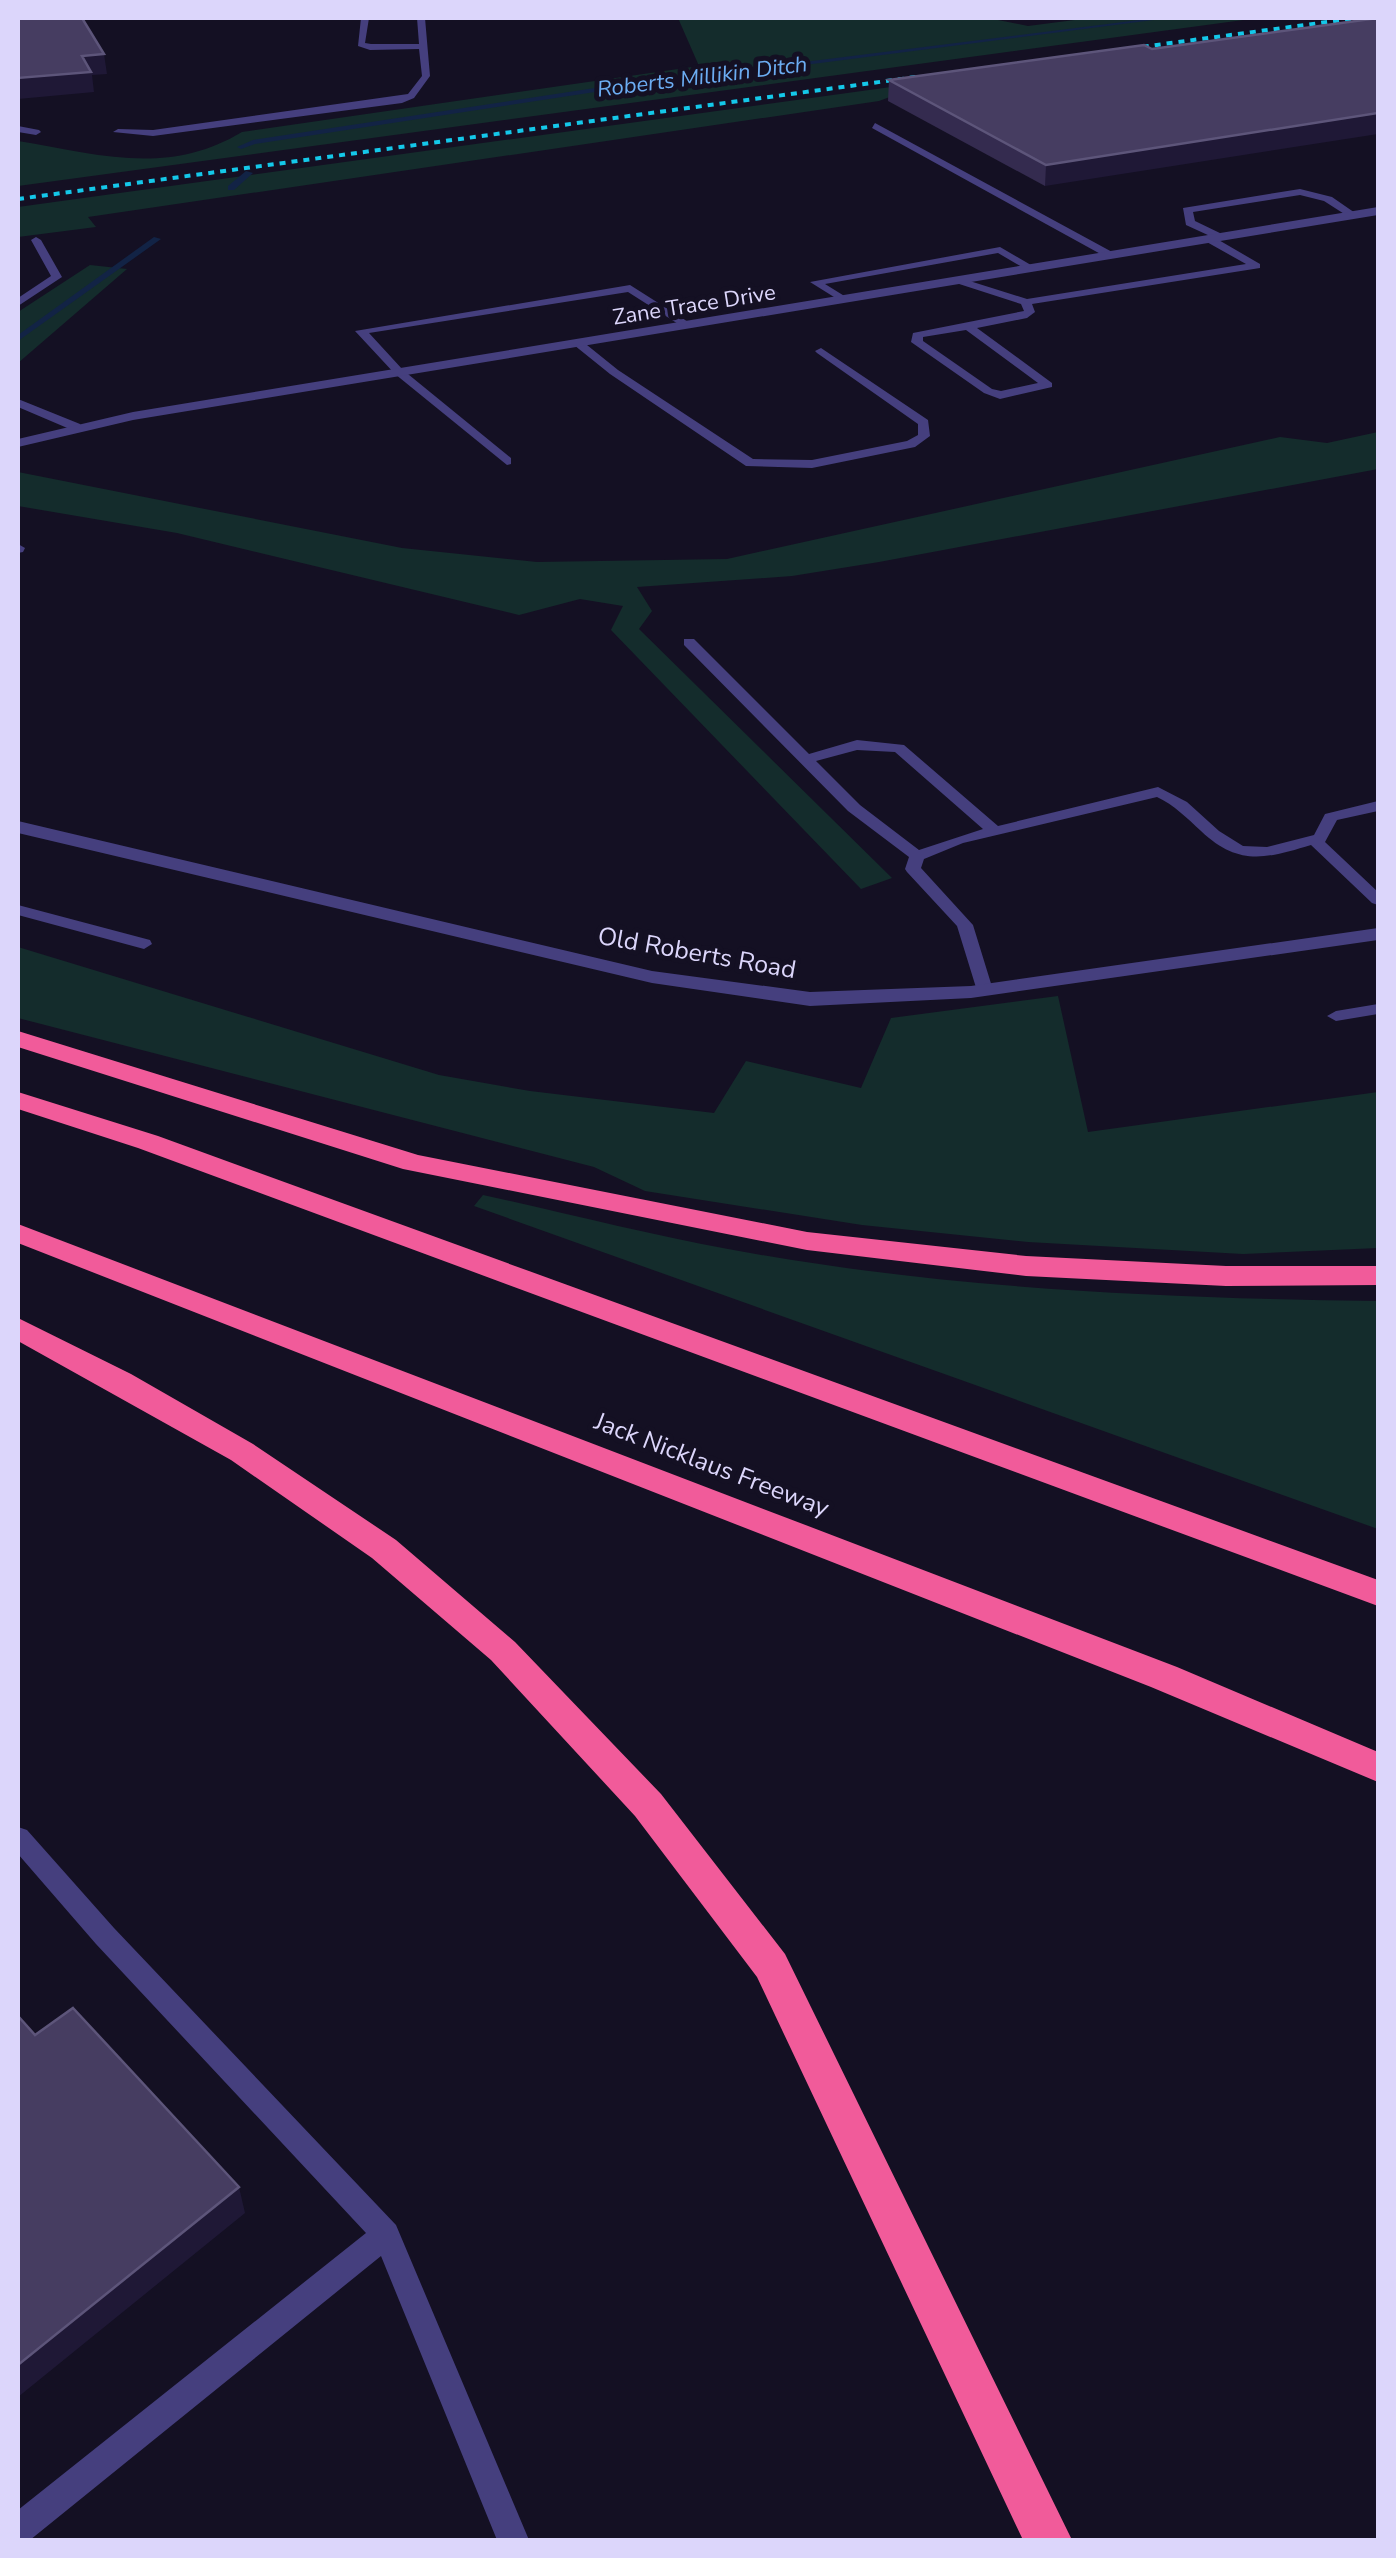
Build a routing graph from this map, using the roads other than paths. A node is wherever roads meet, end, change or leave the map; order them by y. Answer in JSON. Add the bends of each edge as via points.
{"nodes":[{"id":1,"x":365,"y":18,"type":"edge"},
{"id":2,"x":421,"y":18,"type":"edge"},
{"id":3,"x":423,"y":46,"type":"junction"},
{"id":4,"x":875,"y":126,"type":"dead end"},
{"id":5,"x":18,"y":129,"type":"edge"},
{"id":6,"x":36,"y":132,"type":"dead end"},
{"id":7,"x":118,"y":132,"type":"dead end"},
{"id":8,"x":1378,"y":211,"type":"edge"},
{"id":9,"x":1352,"y":215,"type":"junction"},
{"id":10,"x":1214,"y":238,"type":"junction"},
{"id":11,"x":36,"y":240,"type":"dead end"},
{"id":12,"x":1110,"y":255,"type":"junction"},
{"id":13,"x":1031,"y":268,"type":"junction"},
{"id":14,"x":957,"y":280,"type":"junction"},
{"id":15,"x":842,"y":299,"type":"junction"},
{"id":16,"x":1026,"y":302,"type":"junction"},
{"id":17,"x":18,"y":303,"type":"edge"},
{"id":18,"x":687,"y":325,"type":"junction"},
{"id":19,"x":968,"y":326,"type":"junction"},
{"id":20,"x":578,"y":343,"type":"junction"},
{"id":21,"x":820,"y":351,"type":"dead end"},
{"id":22,"x":399,"y":372,"type":"junction"},
{"id":23,"x":18,"y":403,"type":"edge"},
{"id":24,"x":76,"y":427,"type":"junction"},
{"id":25,"x":18,"y":442,"type":"edge"},
{"id":26,"x":507,"y":461,"type":"dead end"},
{"id":27,"x":689,"y":642,"type":"dead end"},
{"id":28,"x":806,"y":759,"type":"junction"},
{"id":29,"x":1378,"y":806,"type":"edge"},
{"id":30,"x":18,"y":827,"type":"edge"},
{"id":31,"x":995,"y":832,"type":"junction"},
{"id":32,"x":1320,"y":838,"type":"junction"},
{"id":33,"x":917,"y":856,"type":"junction"},
{"id":34,"x":1378,"y":900,"type":"edge"},
{"id":35,"x":18,"y":910,"type":"edge"},
{"id":36,"x":1378,"y":934,"type":"edge"},
{"id":37,"x":144,"y":944,"type":"dead end"},
{"id":38,"x":984,"y":990,"type":"junction"},
{"id":39,"x":1378,"y":1009,"type":"edge"},
{"id":40,"x":1336,"y":1016,"type":"dead end"},
{"id":41,"x":18,"y":1039,"type":"edge"},
{"id":42,"x":18,"y":1100,"type":"edge"},
{"id":43,"x":18,"y":1233,"type":"edge"},
{"id":44,"x":1378,"y":1276,"type":"edge"},
{"id":45,"x":18,"y":1328,"type":"edge"},
{"id":46,"x":1378,"y":1593,"type":"edge"},
{"id":47,"x":1378,"y":1768,"type":"edge"},
{"id":48,"x":18,"y":1836,"type":"edge"},
{"id":49,"x":386,"y":2234,"type":"junction"},
{"id":50,"x":18,"y":2530,"type":"edge"},
{"id":51,"x":513,"y":2540,"type":"edge"},
{"id":52,"x":1048,"y":2540,"type":"edge"}],
"edges":[{"from":1,"to":3,"type":"lane","via":[[360,44]]},
{"from":2,"to":3,"type":"lane"},
{"from":3,"to":7,"type":"lane","via":[[426,76],[402,100]]},
{"from":4,"to":12,"type":"lane"},
{"from":5,"to":6,"type":"lane"},
{"from":8,"to":9,"type":"street","name":"Zane Trace Drive"},
{"from":9,"to":10,"type":"street","name":"Zane Trace Drive"},
{"from":9,"to":10,"type":"lane","via":[[1300,192],[1187,210],[1190,223]]},
{"from":10,"to":12,"type":"street","name":"Zane Trace Drive"},
{"from":10,"to":16,"type":"lane","via":[[1256,266]]},
{"from":11,"to":17,"type":"lane","via":[[57,277]]},
{"from":12,"to":13,"type":"street","name":"Zane Trace Drive"},
{"from":13,"to":14,"type":"street","name":"Zane Trace Drive"},
{"from":13,"to":15,"type":"lane","via":[[1000,250],[815,282]]},
{"from":14,"to":15,"type":"street","name":"Zane Trace Drive"},
{"from":14,"to":16,"type":"lane"},
{"from":15,"to":18,"type":"street","name":"Zane Trace Drive"},
{"from":16,"to":19,"type":"lane","via":[[1030,312],[1023,316]]},
{"from":18,"to":20,"type":"street","name":"Zane Trace Drive"},
{"from":18,"to":22,"type":"lane","via":[[630,288],[361,331]]},
{"from":19,"to":19,"type":"lane","via":[[1047,381],[1048,385],[988,392],[917,342],[917,334]]},
{"from":20,"to":21,"type":"lane","via":[[750,463],[812,464],[924,436],[924,423]]},
{"from":20,"to":22,"type":"street","name":"Zane Trace Drive"},
{"from":22,"to":24,"type":"street","name":"Zane Trace Drive"},
{"from":22,"to":26,"type":"lane"},
{"from":23,"to":24,"type":"lane"},
{"from":24,"to":25,"type":"street","name":"Zane Trace Drive"},
{"from":27,"to":28,"type":"lane"},
{"from":28,"to":31,"type":"lane","via":[[857,745],[899,748]]},
{"from":28,"to":33,"type":"lane","via":[[854,808]]},
{"from":29,"to":32,"type":"lane","via":[[1332,818]]},
{"from":30,"to":38,"type":"street","name":"Old Roberts Road","via":[[708,986],[810,999]]},
{"from":31,"to":32,"type":"lane","via":[[1158,792],[1250,853]]},
{"from":31,"to":33,"type":"lane"},
{"from":32,"to":34,"type":"lane","via":[[1317,843]]},
{"from":33,"to":38,"type":"lane","via":[[913,870],[964,925]]},
{"from":35,"to":37,"type":"lane"},
{"from":36,"to":38,"type":"street","name":"Old Roberts Road"},
{"from":39,"to":40,"type":"lane"},
{"from":41,"to":44,"type":"highway","via":[[413,1163],[807,1241],[1026,1266]]},
{"from":42,"to":46,"type":"highway"},
{"from":43,"to":47,"type":"highway","name":"Jack Nicklaus Freeway","via":[[1164,1677]]},
{"from":45,"to":52,"type":"highway","via":[[242,1452],[384,1548],[502,1651],[648,1806],[771,1966]]},
{"from":48,"to":49,"type":"lane"},
{"from":49,"to":50,"type":"lane"},
{"from":49,"to":51,"type":"lane"}]}
